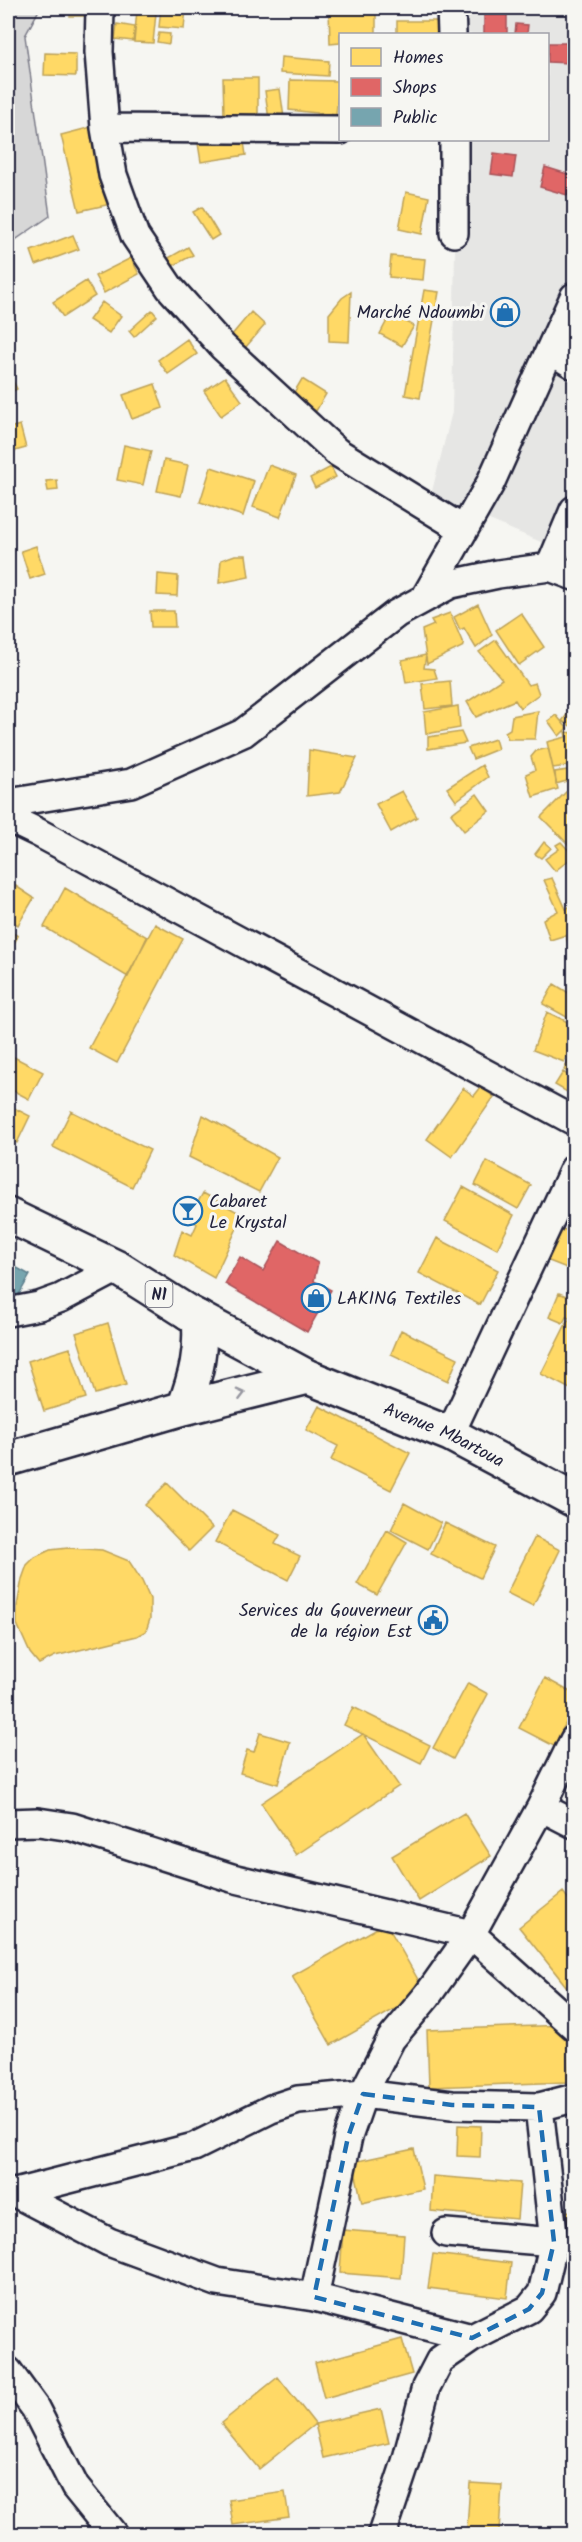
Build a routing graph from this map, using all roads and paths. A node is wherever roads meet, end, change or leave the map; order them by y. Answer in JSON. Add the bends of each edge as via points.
{"nodes":[{"id":1,"x":100,"y":8,"type":"edge"},
{"id":2,"x":451,"y":8,"type":"edge"},
{"id":3,"x":452,"y":33,"type":"edge"},
{"id":4,"x":105,"y":128,"type":"junction"},
{"id":5,"x":339,"y":130,"type":"edge"},
{"id":6,"x":454,"y":141,"type":"edge"},
{"id":7,"x":454,"y":233,"type":"dead end"},
{"id":8,"x":574,"y":297,"type":"edge"},
{"id":9,"x":550,"y":350,"type":"junction"},
{"id":10,"x":574,"y":365,"type":"edge"},
{"id":11,"x":574,"y":510,"type":"edge"},
{"id":12,"x":464,"y":530,"type":"junction"},
{"id":13,"x":562,"y":571,"type":"edge"},
{"id":14,"x":424,"y":599,"type":"junction"},
{"id":15,"x":8,"y":803,"type":"edge"},
{"id":16,"x":8,"y":819,"type":"edge"},
{"id":17,"x":574,"y":1121,"type":"edge"},
{"id":18,"x":574,"y":1169,"type":"edge"},
{"id":19,"x":8,"y":1215,"type":"edge"},
{"id":20,"x":118,"y":1268,"type":"junction"},
{"id":21,"x":8,"y":1312,"type":"edge"},
{"id":22,"x":189,"y":1313,"type":"junction"},
{"id":23,"x":308,"y":1377,"type":"junction"},
{"id":24,"x":184,"y":1408,"type":"junction"},
{"id":25,"x":450,"y":1434,"type":"junction"},
{"id":26,"x":8,"y":1459,"type":"edge"},
{"id":27,"x":574,"y":1500,"type":"edge"},
{"id":28,"x":574,"y":1740,"type":"edge"},
{"id":29,"x":541,"y":1807,"type":"junction"},
{"id":30,"x":8,"y":1824,"type":"edge"},
{"id":31,"x":574,"y":1824,"type":"edge"},
{"id":32,"x":471,"y":1934,"type":"junction"},
{"id":33,"x":574,"y":2026,"type":"edge"},
{"id":34,"x":363,"y":2094,"type":"junction"},
{"id":35,"x":574,"y":2098,"type":"edge"},
{"id":36,"x":539,"y":2107,"type":"junction"},
{"id":37,"x":11,"y":2192,"type":"edge"},
{"id":38,"x":446,"y":2233,"type":"dead end"},
{"id":39,"x":554,"y":2242,"type":"junction"},
{"id":40,"x":314,"y":2297,"type":"junction"},
{"id":41,"x":472,"y":2338,"type":"junction"},
{"id":42,"x":8,"y":2372,"type":"edge"},
{"id":43,"x":113,"y":2535,"type":"edge"},
{"id":44,"x":382,"y":2535,"type":"edge"}],
"edges":[{"from":1,"to":4,"type":"street"},
{"from":2,"to":3,"type":"street"},
{"from":4,"to":5,"type":"street"},
{"from":4,"to":12,"type":"street","via":[[113,175],[135,236],[170,288],[289,411],[337,452]]},
{"from":6,"to":7,"type":"street"},
{"from":8,"to":9,"type":"street"},
{"from":9,"to":10,"type":"street"},
{"from":9,"to":12,"type":"street","via":[[490,484]]},
{"from":11,"to":13,"type":"street"},
{"from":12,"to":14,"type":"street"},
{"from":13,"to":14,"type":"street","via":[[498,574],[451,584]]},
{"from":14,"to":15,"type":"street","via":[[396,614],[243,733],[131,783]]},
{"from":16,"to":17,"type":"street"},
{"from":18,"to":25,"type":"street"},
{"from":19,"to":20,"type":"main road","number":"N1"},
{"from":20,"to":21,"type":"street","via":[[61,1298]]},
{"from":20,"to":22,"type":"main road","number":"N1"},
{"from":22,"to":23,"type":"main road","number":"N1"},
{"from":22,"to":24,"type":"main road","via":[[199,1318],[201,1344],[197,1371]]},
{"from":24,"to":23,"type":"main road","one_way":true},
{"from":23,"to":25,"type":"main road","name":"Avenue Mbartoua","number":"N1"},
{"from":24,"to":26,"type":"main road"},
{"from":25,"to":27,"type":"main road","name":"Avenue Mbartoua","number":"N1"},
{"from":28,"to":29,"type":"street"},
{"from":29,"to":31,"type":"street"},
{"from":29,"to":32,"type":"street"},
{"from":30,"to":32,"type":"street","via":[[38,1821],[72,1827],[232,1878]]},
{"from":32,"to":33,"type":"street"},
{"from":32,"to":34,"type":"street","via":[[391,2039]]},
{"from":34,"to":36,"type":"street","via":[[452,2106]]},
{"from":34,"to":37,"type":"street","via":[[298,2100],[194,2147]]},
{"from":34,"to":40,"type":"street","via":[[348,2137]]},
{"from":35,"to":36,"type":"street"},
{"from":36,"to":39,"type":"street"},
{"from":37,"to":40,"type":"street","via":[[109,2242],[217,2282]]},
{"from":38,"to":39,"type":"street"},
{"from":39,"to":41,"type":"street","via":[[542,2293],[529,2309]]},
{"from":40,"to":41,"type":"street"},
{"from":41,"to":44,"type":"street","via":[[440,2360],[426,2387]]},
{"from":42,"to":43,"type":"street","via":[[35,2408],[75,2487]]}]}
